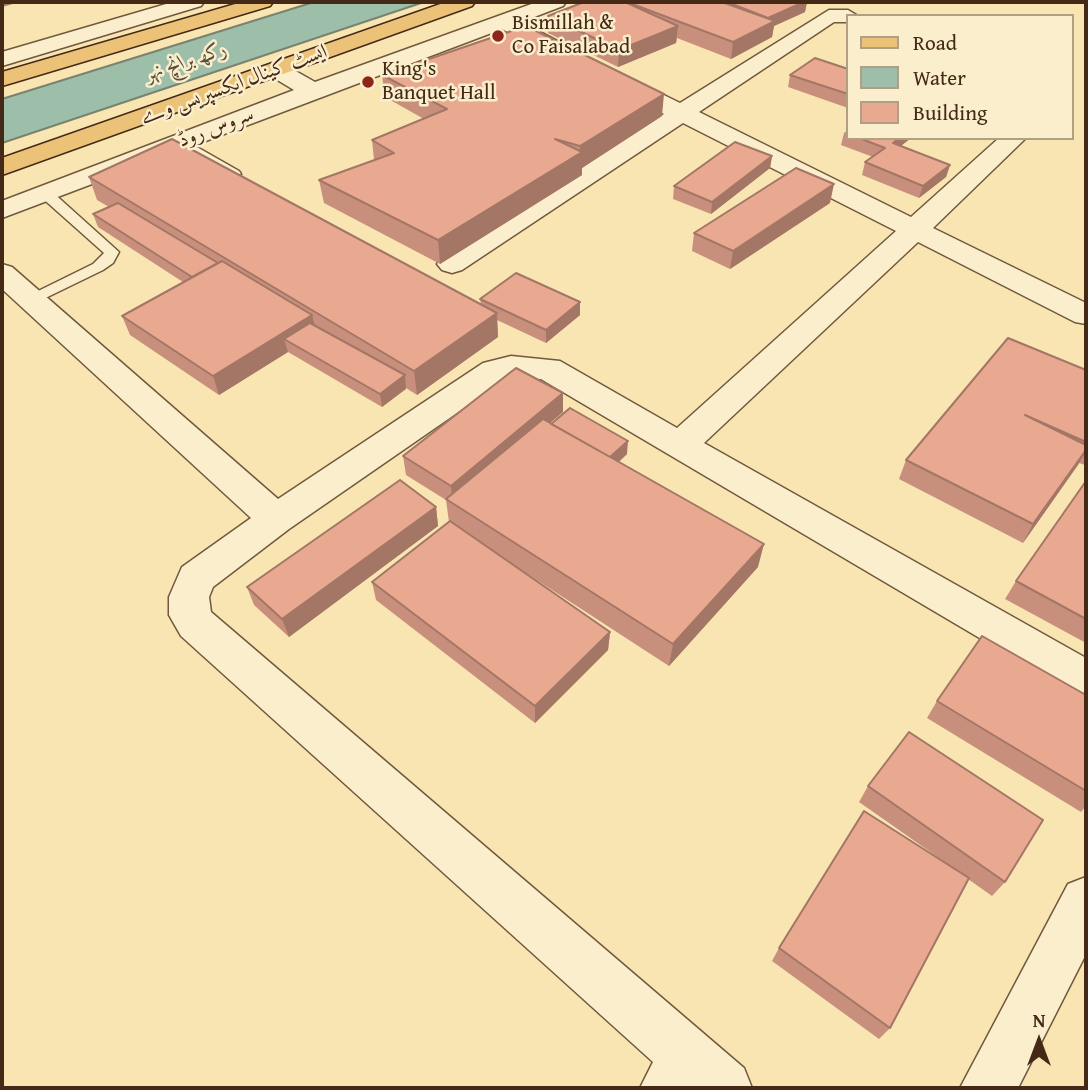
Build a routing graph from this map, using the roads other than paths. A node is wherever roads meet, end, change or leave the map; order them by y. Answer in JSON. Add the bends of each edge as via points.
{"nodes":[{"id":1,"x":194,"y":2,"type":"edge"},
{"id":2,"x":263,"y":2,"type":"edge"},
{"id":3,"x":465,"y":2,"type":"edge"},
{"id":4,"x":556,"y":2,"type":"edge"},
{"id":5,"x":502,"y":16,"type":"junction"},
{"id":6,"x":846,"y":16,"type":"edge"},
{"id":7,"x":97,"y":31,"type":"junction"},
{"id":8,"x":119,"y":44,"type":"junction"},
{"id":9,"x":2,"y":59,"type":"edge"},
{"id":10,"x":277,"y":70,"type":"junction"},
{"id":11,"x":2,"y":79,"type":"edge"},
{"id":12,"x":313,"y":91,"type":"junction"},
{"id":13,"x":679,"y":114,"type":"junction"},
{"id":14,"x":1012,"y":140,"type":"edge"},
{"id":15,"x":181,"y":142,"type":"junction"},
{"id":16,"x":4,"y":166,"type":"edge"},
{"id":17,"x":253,"y":184,"type":"edge"},
{"id":18,"x":45,"y":193,"type":"junction"},
{"id":19,"x":2,"y":210,"type":"edge"},
{"id":20,"x":913,"y":229,"type":"junction"},
{"id":21,"x":452,"y":264,"type":"edge"},
{"id":22,"x":2,"y":273,"type":"edge"},
{"id":23,"x":31,"y":300,"type":"junction"},
{"id":24,"x":1086,"y":315,"type":"edge"},
{"id":25,"x":681,"y":444,"type":"junction"},
{"id":26,"x":276,"y":519,"type":"junction"},
{"id":27,"x":1086,"y":679,"type":"edge"},
{"id":28,"x":1086,"y":902,"type":"edge"},
{"id":29,"x":693,"y":1078,"type":"edge"},
{"id":30,"x":988,"y":1088,"type":"edge"}],
"edges":[{"from":1,"to":7,"type":"street"},
{"from":2,"to":8,"type":"main road"},
{"from":3,"to":10,"type":"main road","name":"ایسٹ کینال ایکسپریس وے"},
{"from":4,"to":5,"type":"street","name":"سروس روڈ"},
{"from":5,"to":12,"type":"street","name":"سروس روڈ"},
{"from":5,"to":13,"type":"street"},
{"from":6,"to":13,"type":"street","via":[[829,16]]},
{"from":7,"to":8,"type":"street"},
{"from":7,"to":9,"type":"street"},
{"from":8,"to":11,"type":"main road"},
{"from":10,"to":12,"type":"street"},
{"from":10,"to":16,"type":"main road","name":"ایسٹ کینال ایکسپریس وے"},
{"from":12,"to":15,"type":"street","name":"سروس روڈ"},
{"from":13,"to":20,"type":"street"},
{"from":13,"to":21,"type":"street"},
{"from":14,"to":20,"type":"street"},
{"from":15,"to":17,"type":"lane"},
{"from":15,"to":18,"type":"street","name":"سروس روڈ"},
{"from":16,"to":18,"type":"street"},
{"from":18,"to":19,"type":"street","name":"سروس روڈ"},
{"from":18,"to":23,"type":"lane","via":[[112,252],[98,267]]},
{"from":20,"to":24,"type":"street"},
{"from":20,"to":25,"type":"street"},
{"from":22,"to":23,"type":"street"},
{"from":23,"to":26,"type":"street"},
{"from":25,"to":26,"type":"street","via":[[548,369],[511,367],[495,371]]},
{"from":25,"to":27,"type":"street"},
{"from":26,"to":29,"type":"street","via":[[196,578],[189,615]]},
{"from":28,"to":30,"type":"street"}]}
